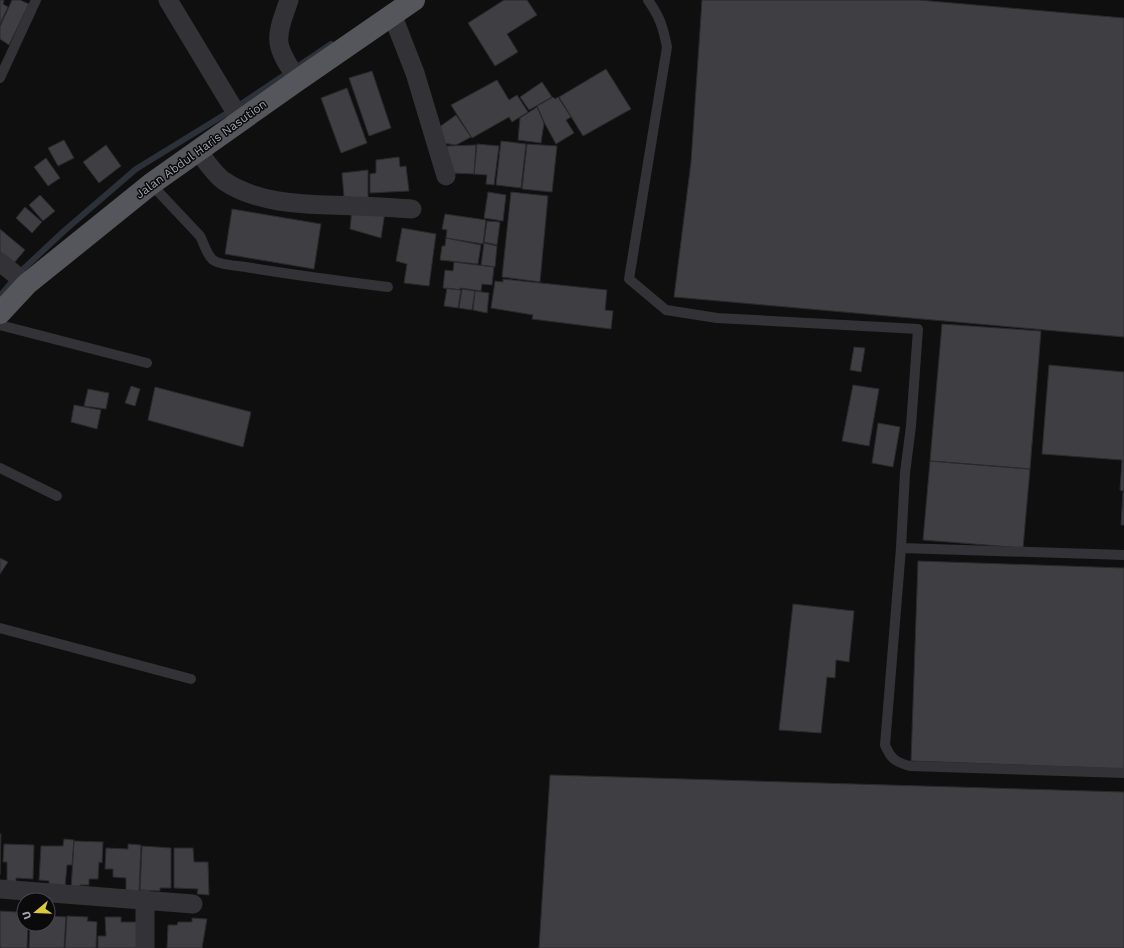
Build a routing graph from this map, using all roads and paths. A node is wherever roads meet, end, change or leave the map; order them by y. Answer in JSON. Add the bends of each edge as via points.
{"nodes":[{"id":1,"x":36,"y":0,"type":"edge"},
{"id":2,"x":289,"y":0,"type":"edge"},
{"id":3,"x":414,"y":0,"type":"edge"},
{"id":4,"x":648,"y":0,"type":"edge"},
{"id":5,"x":174,"y":2,"type":"edge"},
{"id":6,"x":392,"y":14,"type":"junction"},
{"id":7,"x":0,"y":78,"type":"edge"},
{"id":8,"x":298,"y":80,"type":"junction"},
{"id":9,"x":240,"y":121,"type":"junction"},
{"id":10,"x":198,"y":151,"type":"junction"},
{"id":11,"x":446,"y":176,"type":"dead end"},
{"id":12,"x":151,"y":184,"type":"junction"},
{"id":13,"x":412,"y":209,"type":"dead end"},
{"id":14,"x":0,"y":262,"type":"edge"},
{"id":15,"x":27,"y":284,"type":"junction"},
{"id":16,"x":388,"y":287,"type":"dead end"},
{"id":17,"x":0,"y":313,"type":"edge"},
{"id":18,"x":0,"y":324,"type":"edge"},
{"id":19,"x":147,"y":363,"type":"dead end"},
{"id":20,"x":0,"y":468,"type":"edge"},
{"id":21,"x":57,"y":496,"type":"dead end"},
{"id":22,"x":901,"y":548,"type":"junction"},
{"id":23,"x":1124,"y":555,"type":"edge"},
{"id":24,"x":0,"y":628,"type":"edge"},
{"id":25,"x":191,"y":679,"type":"dead end"},
{"id":26,"x":1124,"y":773,"type":"edge"},
{"id":27,"x":0,"y":889,"type":"edge"},
{"id":28,"x":145,"y":899,"type":"junction"},
{"id":29,"x":193,"y":904,"type":"dead end"},
{"id":30,"x":145,"y":948,"type":"edge"}],
"edges":[{"from":1,"to":7,"type":"lane"},
{"from":2,"to":8,"type":"street","via":[[279,33],[279,44]]},
{"from":3,"to":6,"type":"highway","name":"Jalan Abdul Haris Nasution"},
{"from":4,"to":22,"type":"lane","via":[[664,28],[667,47],[629,279],[666,310],[717,318],[918,329]]},
{"from":5,"to":9,"type":"street"},
{"from":6,"to":8,"type":"highway","name":"Jalan Abdul Haris Nasution"},
{"from":6,"to":11,"type":"street","via":[[415,73]]},
{"from":8,"to":9,"type":"highway","name":"Jalan Abdul Haris Nasution"},
{"from":9,"to":10,"type":"highway","name":"Jalan Abdul Haris Nasution"},
{"from":10,"to":12,"type":"highway","name":"Jalan Abdul Haris Nasution"},
{"from":10,"to":13,"type":"street","via":[[223,180],[250,194],[315,205]]},
{"from":12,"to":15,"type":"highway","name":"Jalan Abdul Haris Nasution"},
{"from":12,"to":16,"type":"lane","via":[[200,236],[213,260],[272,272]]},
{"from":14,"to":15,"type":"street"},
{"from":15,"to":17,"type":"highway","name":"Jalan Abdul Haris Nasution"},
{"from":18,"to":19,"type":"lane"},
{"from":20,"to":21,"type":"lane"},
{"from":22,"to":23,"type":"lane"},
{"from":22,"to":26,"type":"lane","via":[[885,744],[889,755],[899,763],[910,766]]},
{"from":24,"to":25,"type":"lane"},
{"from":27,"to":28,"type":"street"},
{"from":28,"to":29,"type":"street"},
{"from":28,"to":30,"type":"street"}]}
